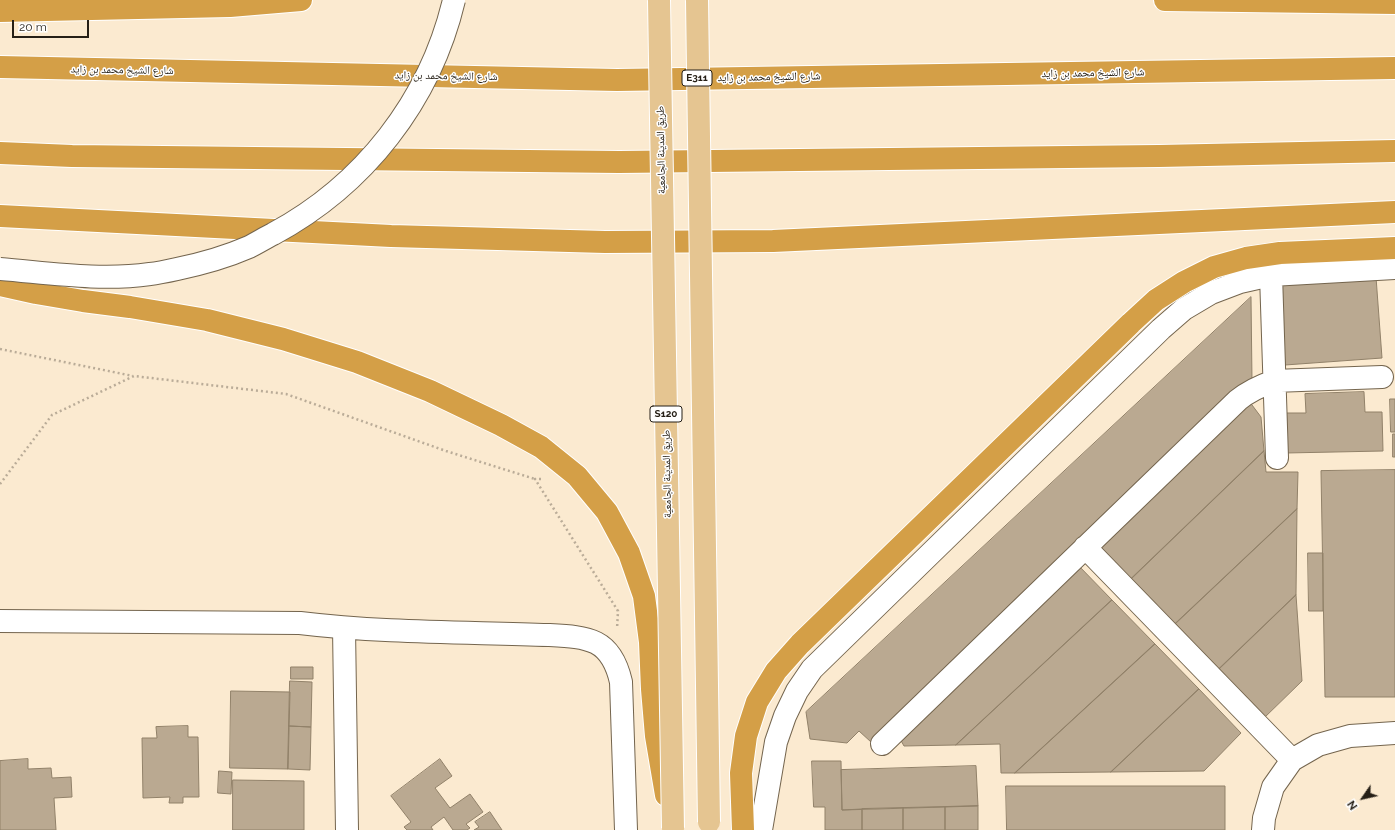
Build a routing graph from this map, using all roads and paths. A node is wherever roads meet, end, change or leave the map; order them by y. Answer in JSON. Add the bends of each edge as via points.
{"nodes":[{"id":1,"x":301,"y":0,"type":"edge"},
{"id":2,"x":454,"y":0,"type":"edge"},
{"id":3,"x":658,"y":0,"type":"edge"},
{"id":4,"x":697,"y":0,"type":"edge"},
{"id":5,"x":1165,"y":0,"type":"edge"},
{"id":6,"x":1395,"y":3,"type":"edge"},
{"id":7,"x":0,"y":11,"type":"edge"},
{"id":8,"x":0,"y":67,"type":"edge"},
{"id":9,"x":1395,"y":68,"type":"edge"},
{"id":10,"x":1395,"y":151,"type":"edge"},
{"id":11,"x":0,"y":154,"type":"edge"},
{"id":12,"x":1395,"y":212,"type":"edge"},
{"id":13,"x":0,"y":216,"type":"edge"},
{"id":14,"x":1395,"y":248,"type":"edge"},
{"id":15,"x":1395,"y":268,"type":"edge"},
{"id":16,"x":0,"y":269,"type":"edge"},
{"id":17,"x":1271,"y":275,"type":"junction"},
{"id":18,"x":0,"y":285,"type":"edge"},
{"id":19,"x":0,"y":349,"type":"edge"},
{"id":20,"x":134,"y":376,"type":"junction"},
{"id":21,"x":1382,"y":377,"type":"dead end"},
{"id":22,"x":1274,"y":381,"type":"junction"},
{"id":23,"x":1276,"y":458,"type":"dead end"},
{"id":24,"x":577,"y":476,"type":"junction"},
{"id":25,"x":535,"y":479,"type":"junction"},
{"id":26,"x":0,"y":484,"type":"edge"},
{"id":27,"x":1086,"y":547,"type":"junction"},
{"id":28,"x":0,"y":622,"type":"edge"},
{"id":29,"x":344,"y":628,"type":"junction"},
{"id":30,"x":617,"y":667,"type":"junction"},
{"id":31,"x":1395,"y":733,"type":"edge"},
{"id":32,"x":882,"y":744,"type":"dead end"},
{"id":33,"x":1292,"y":760,"type":"junction"},
{"id":34,"x":709,"y":822,"type":"dead end"},
{"id":35,"x":673,"y":828,"type":"joint"},
{"id":36,"x":347,"y":830,"type":"edge"},
{"id":37,"x":626,"y":830,"type":"edge"},
{"id":38,"x":743,"y":830,"type":"edge"},
{"id":39,"x":761,"y":830,"type":"edge"},
{"id":40,"x":1264,"y":830,"type":"edge"}],
"edges":[{"from":1,"to":7,"type":"highway","via":[[230,6]]},
{"from":2,"to":16,"type":"street","bridge":true,"via":[[448,23],[429,70],[405,115],[373,156],[336,192],[295,222],[250,247],[201,264],[151,274],[100,278]]},
{"from":3,"to":35,"type":"main road","name":"طريق المدينة الجامعية","number":"S120","bridge":true},
{"from":4,"to":34,"type":"main road","bridge":true},
{"from":5,"to":6,"type":"highway"},
{"from":8,"to":9,"type":"highway","name":"شارع الشيخ محمد بن زايد","number":"E311","via":[[618,80]]},
{"from":10,"to":11,"type":"highway","via":[[627,162]]},
{"from":12,"to":13,"type":"highway","via":[[774,241],[605,242],[391,236]]},
{"from":14,"to":38,"type":"highway","via":[[1280,253],[1246,258],[1208,270],[1184,282],[1156,300],[1131,322],[806,638],[776,671],[757,702],[746,736],[742,772]]},
{"from":15,"to":17,"type":"street"},
{"from":17,"to":22,"type":"street"},
{"from":17,"to":39,"type":"street","via":[[1218,290],[1184,309],[812,669],[796,691],[784,716],[776,742]]},
{"from":18,"to":24,"type":"highway","via":[[75,300],[207,320],[283,339],[357,362],[430,391],[501,425],[541,447]]},
{"from":19,"to":20,"type":"path"},
{"from":20,"to":25,"type":"path","via":[[286,394],[446,451]]},
{"from":20,"to":26,"type":"path","via":[[52,415]]},
{"from":21,"to":22,"type":"street"},
{"from":22,"to":23,"type":"street"},
{"from":22,"to":27,"type":"street","via":[[1261,385],[1238,400]]},
{"from":24,"to":25,"type":"path"},
{"from":24,"to":35,"type":"highway","via":[[607,512],[629,553],[644,596],[650,642],[656,736]]},
{"from":25,"to":30,"type":"path","via":[[618,611]]},
{"from":27,"to":32,"type":"street"},
{"from":27,"to":33,"type":"street"},
{"from":28,"to":29,"type":"street","via":[[258,622]]},
{"from":29,"to":30,"type":"street","via":[[573,636],[599,643]]},
{"from":29,"to":36,"type":"street"},
{"from":30,"to":37,"type":"street","via":[[622,700]]},
{"from":31,"to":33,"type":"street","via":[[1350,736],[1318,745]]},
{"from":33,"to":40,"type":"street","via":[[1273,787],[1264,818]]}]}
